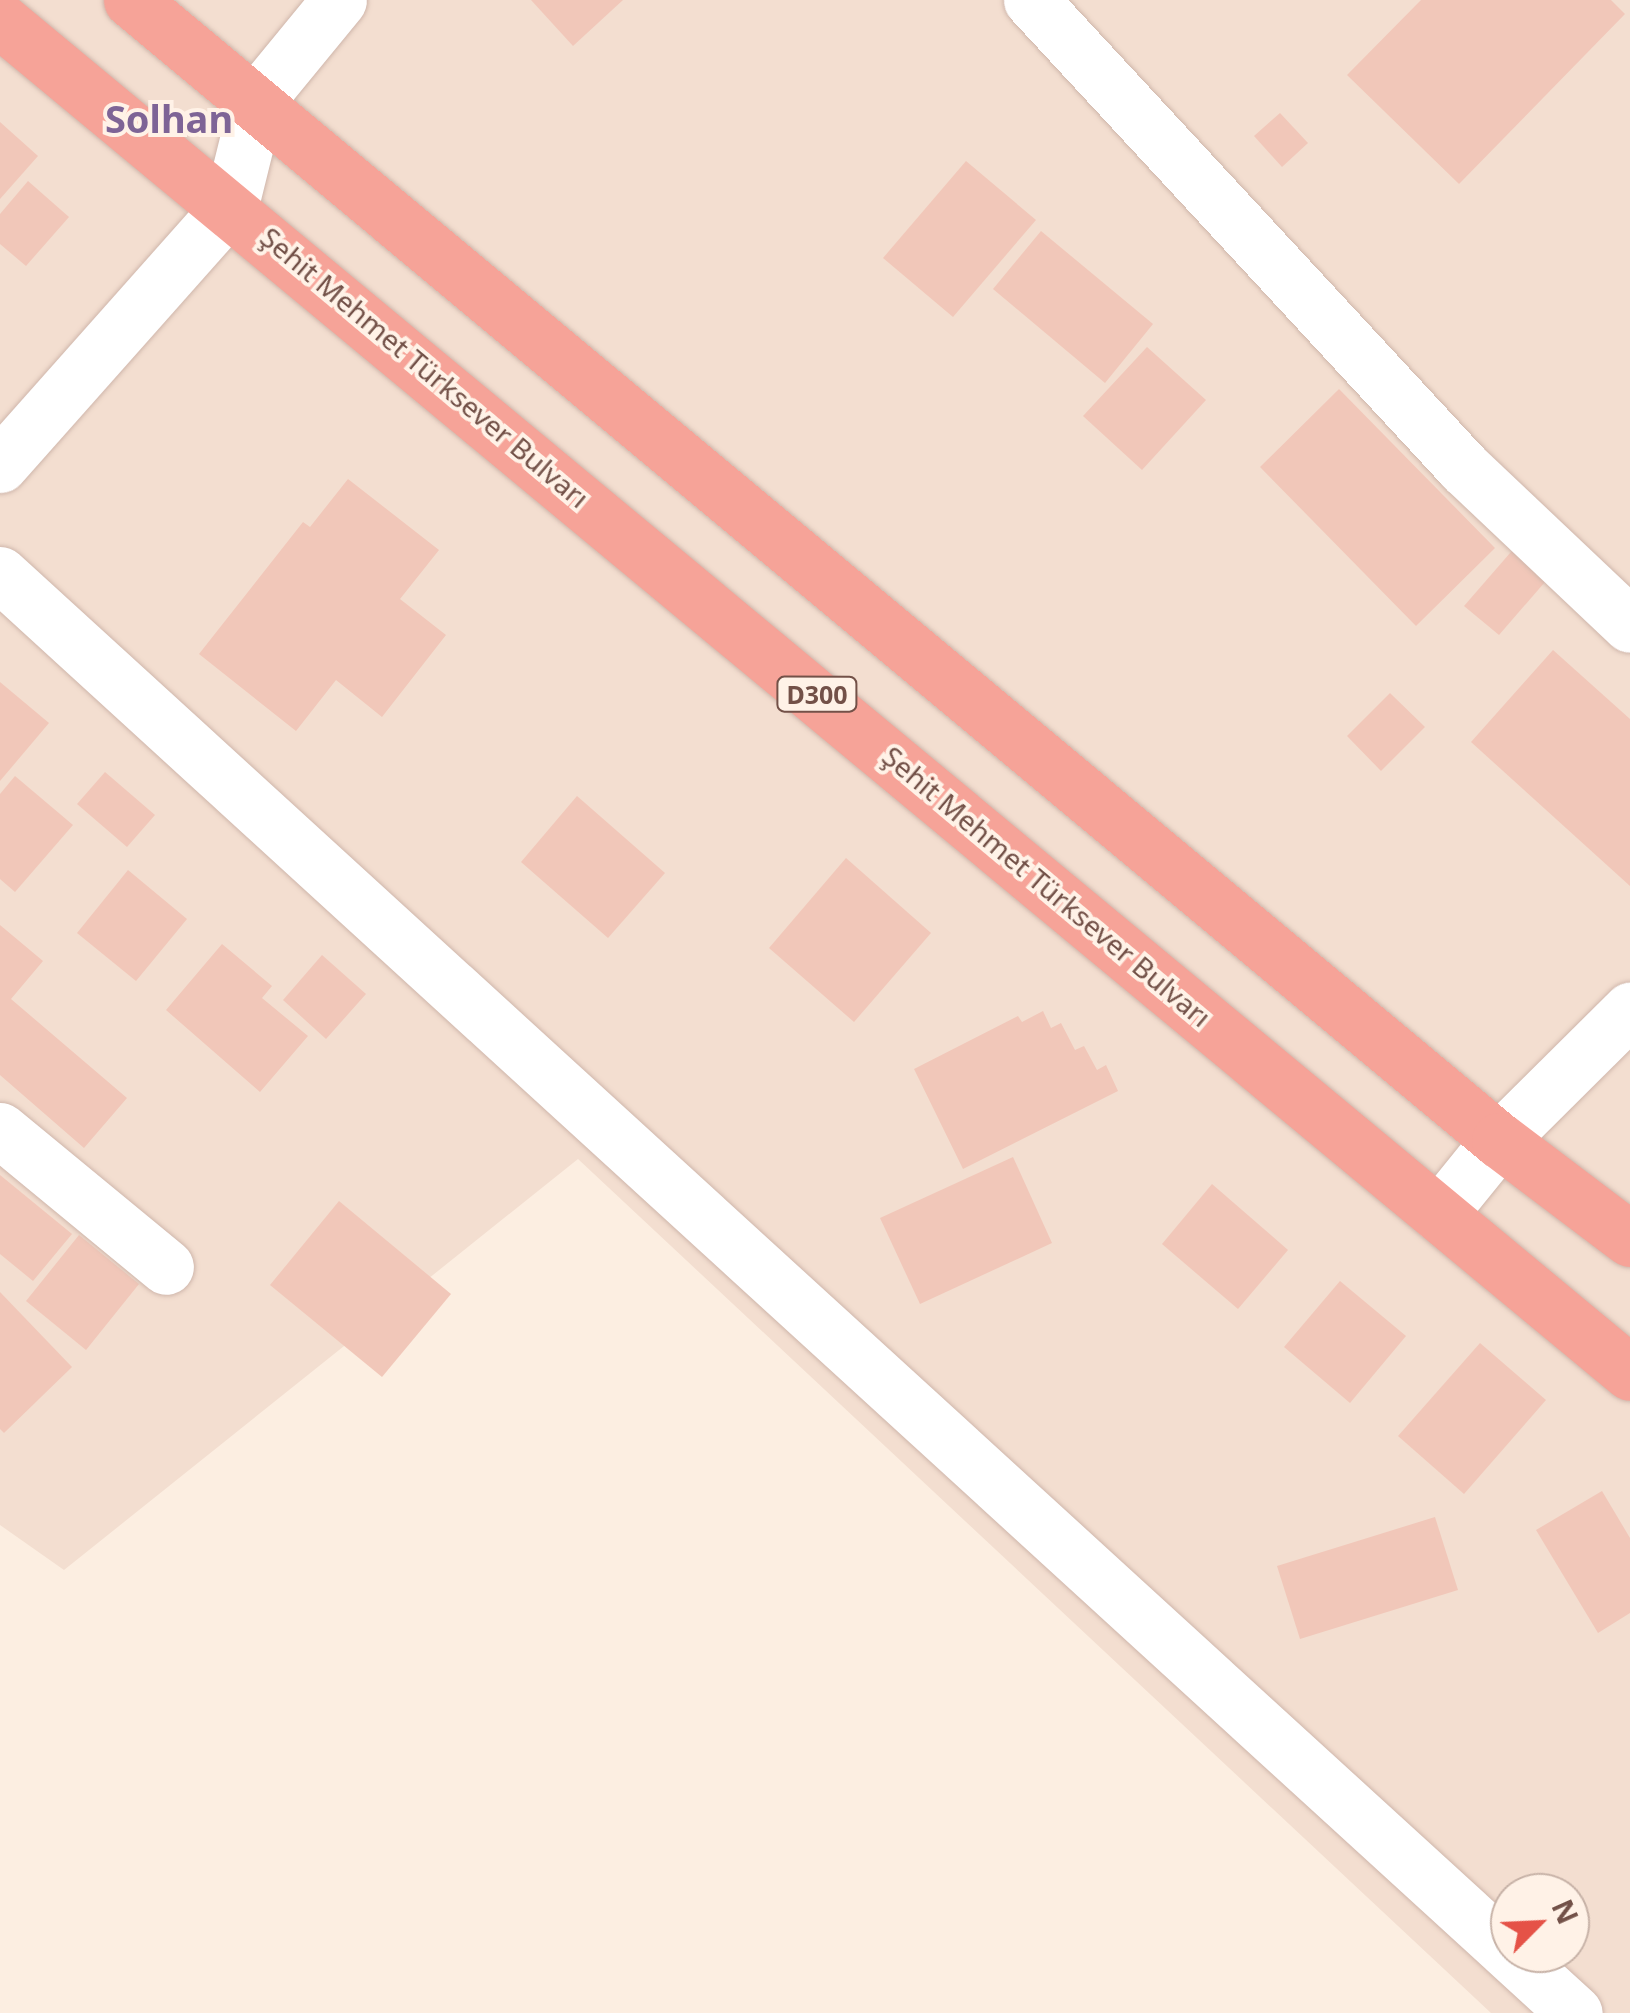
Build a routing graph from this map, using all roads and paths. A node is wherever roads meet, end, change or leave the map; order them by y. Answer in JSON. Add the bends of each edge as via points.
{"nodes":[{"id":1,"x":131,"y":0,"type":"edge"},
{"id":2,"x":339,"y":0,"type":"edge"},
{"id":3,"x":1031,"y":0,"type":"edge"},
{"id":4,"x":0,"y":20,"type":"edge"},
{"id":5,"x":257,"y":100,"type":"junction"},
{"id":6,"x":230,"y":205,"type":"junction"},
{"id":7,"x":0,"y":464,"type":"edge"},
{"id":8,"x":0,"y":574,"type":"edge"},
{"id":9,"x":1630,"y":624,"type":"edge"},
{"id":10,"x":1630,"y":1010,"type":"edge"},
{"id":11,"x":0,"y":1130,"type":"edge"},
{"id":12,"x":1500,"y":1140,"type":"junction"},
{"id":13,"x":1439,"y":1214,"type":"junction"},
{"id":14,"x":1630,"y":1239,"type":"edge"},
{"id":15,"x":166,"y":1267,"type":"dead end"},
{"id":16,"x":1630,"y":1373,"type":"edge"},
{"id":17,"x":1575,"y":2013,"type":"edge"}],
"edges":[{"from":1,"to":5,"type":"highway"},
{"from":2,"to":5,"type":"street"},
{"from":3,"to":9,"type":"street","via":[[1464,468]]},
{"from":4,"to":6,"type":"highway","name":"Şehit Mehmet Türksever Bulvarı","number":"D300"},
{"from":5,"to":6,"type":"street"},
{"from":5,"to":12,"type":"highway"},
{"from":6,"to":7,"type":"street"},
{"from":6,"to":13,"type":"highway","name":"Şehit Mehmet Türksever Bulvarı","number":"D300"},
{"from":8,"to":17,"type":"street"},
{"from":10,"to":12,"type":"street"},
{"from":11,"to":15,"type":"street"},
{"from":12,"to":13,"type":"street"},
{"from":12,"to":14,"type":"highway"},
{"from":13,"to":16,"type":"highway","name":"Şehit Mehmet Türksever Bulvarı","number":"D300"}]}
